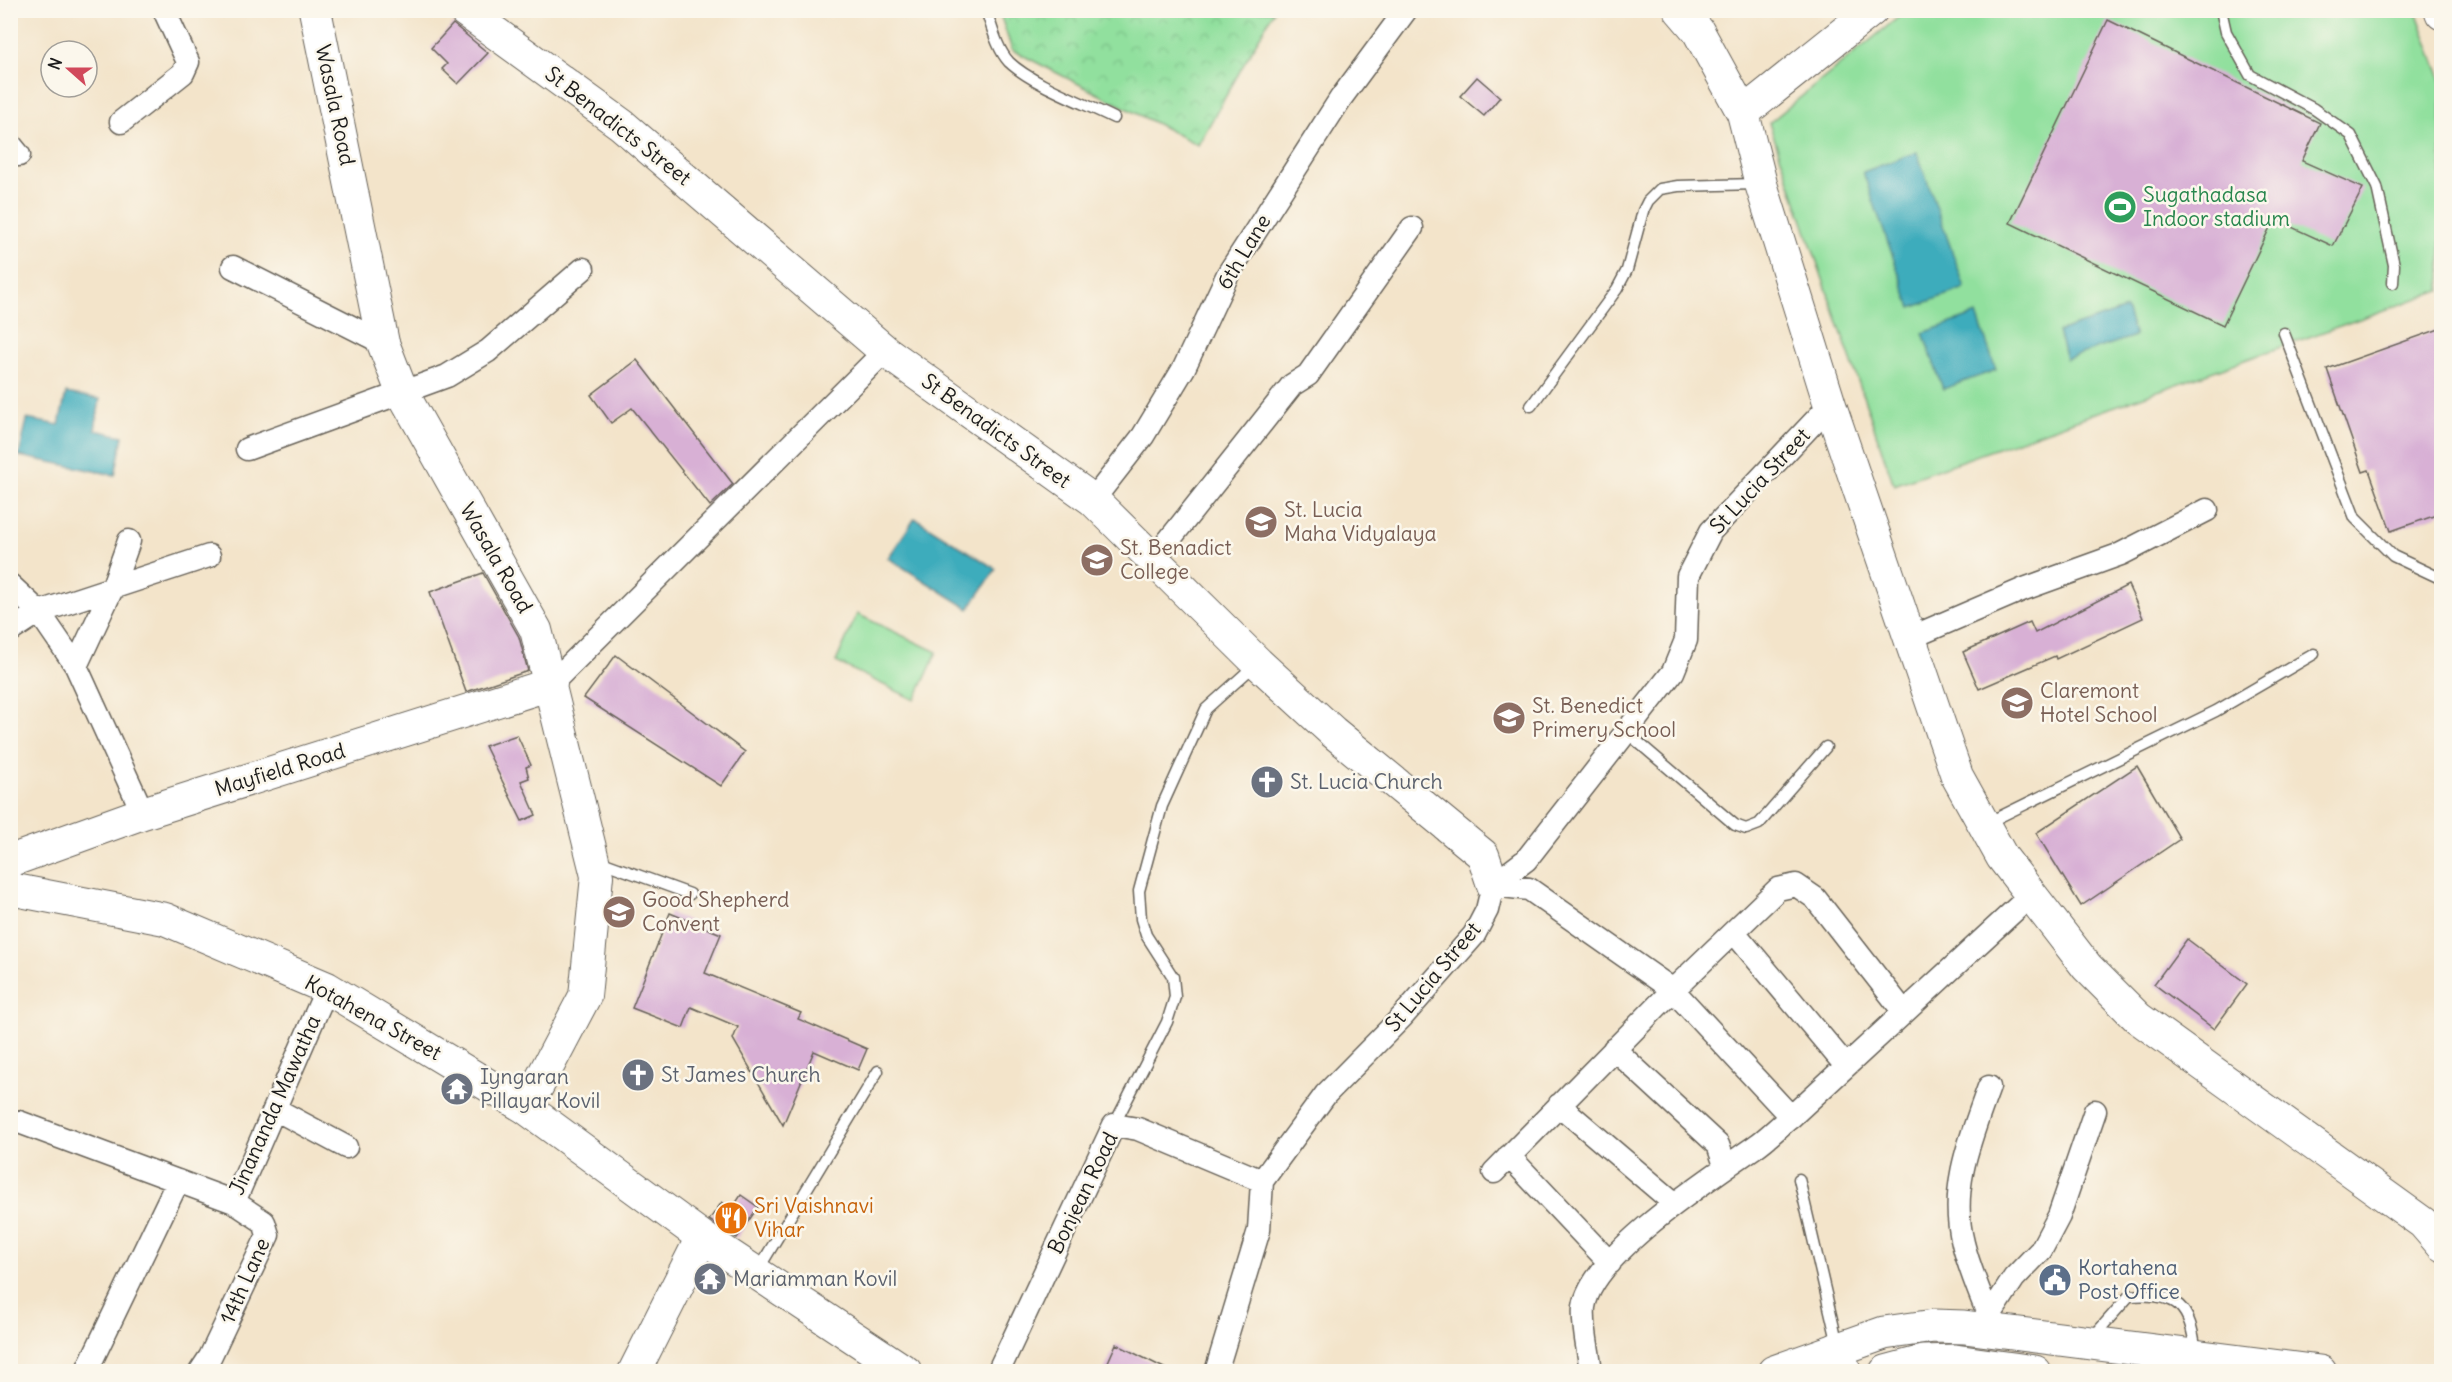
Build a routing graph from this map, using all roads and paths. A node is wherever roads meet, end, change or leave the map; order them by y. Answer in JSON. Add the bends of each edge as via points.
{"nodes":[{"id":1,"x":164,"y":10,"type":"edge"},
{"id":2,"x":315,"y":10,"type":"edge"},
{"id":3,"x":464,"y":10,"type":"edge"},
{"id":4,"x":986,"y":10,"type":"edge"},
{"id":5,"x":1406,"y":10,"type":"edge"},
{"id":6,"x":1680,"y":10,"type":"edge"},
{"id":7,"x":1872,"y":10,"type":"edge"},
{"id":8,"x":2221,"y":10,"type":"edge"},
{"id":9,"x":1743,"y":113,"type":"junction"},
{"id":10,"x":1114,"y":118,"type":"dead end"},
{"id":11,"x":121,"y":123,"type":"dead end"},
{"id":12,"x":1761,"y":184,"type":"junction"},
{"id":13,"x":1412,"y":228,"type":"dead end"},
{"id":14,"x":233,"y":267,"type":"dead end"},
{"id":15,"x":583,"y":269,"type":"dead end"},
{"id":16,"x":2393,"y":283,"type":"dead end"},
{"id":17,"x":2284,"y":333,"type":"dead end"},
{"id":18,"x":382,"y":343,"type":"junction"},
{"id":19,"x":885,"y":351,"type":"junction"},
{"id":20,"x":402,"y":392,"type":"junction"},
{"id":21,"x":1830,"y":405,"type":"junction"},
{"id":22,"x":1531,"y":406,"type":"dead end"},
{"id":23,"x":247,"y":450,"type":"dead end"},
{"id":24,"x":1093,"y":500,"type":"junction"},
{"id":25,"x":2207,"y":510,"type":"dead end"},
{"id":26,"x":129,"y":541,"type":"dead end"},
{"id":27,"x":209,"y":556,"type":"dead end"},
{"id":28,"x":1154,"y":559,"type":"junction"},
{"id":29,"x":2442,"y":579,"type":"edge"},
{"id":30,"x":10,"y":585,"type":"edge"},
{"id":31,"x":112,"y":589,"type":"junction"},
{"id":32,"x":39,"y":612,"type":"junction"},
{"id":33,"x":10,"y":631,"type":"edge"},
{"id":34,"x":1910,"y":638,"type":"junction"},
{"id":35,"x":2314,"y":654,"type":"dead end"},
{"id":36,"x":1258,"y":663,"type":"junction"},
{"id":37,"x":76,"y":666,"type":"junction"},
{"id":38,"x":551,"y":684,"type":"junction"},
{"id":39,"x":1625,"y":731,"type":"junction"},
{"id":40,"x":1826,"y":747,"type":"dead end"},
{"id":41,"x":143,"y":813,"type":"junction"},
{"id":42,"x":1984,"y":824,"type":"junction"},
{"id":43,"x":593,"y":859,"type":"junction"},
{"id":44,"x":10,"y":861,"type":"edge"},
{"id":45,"x":1493,"y":885,"type":"junction"},
{"id":46,"x":10,"y":889,"type":"edge"},
{"id":47,"x":690,"y":894,"type":"dead end"},
{"id":48,"x":2030,"y":896,"type":"junction"},
{"id":49,"x":1734,"y":932,"type":"junction"},
{"id":50,"x":327,"y":988,"type":"junction"},
{"id":51,"x":1673,"y":990,"type":"junction"},
{"id":52,"x":1904,"y":1012,"type":"junction"},
{"id":53,"x":1614,"y":1048,"type":"junction"},
{"id":54,"x":1846,"y":1066,"type":"junction"},
{"id":55,"x":878,"y":1071,"type":"dead end"},
{"id":56,"x":1989,"y":1087,"type":"dead end"},
{"id":57,"x":1559,"y":1105,"type":"junction"},
{"id":58,"x":526,"y":1108,"type":"junction"},
{"id":59,"x":275,"y":1109,"type":"junction"},
{"id":60,"x":2095,"y":1111,"type":"dead end"},
{"id":61,"x":1791,"y":1117,"type":"junction"},
{"id":62,"x":19,"y":1122,"type":"dead end"},
{"id":63,"x":1114,"y":1125,"type":"junction"},
{"id":64,"x":346,"y":1147,"type":"dead end"},
{"id":65,"x":1725,"y":1166,"type":"junction"},
{"id":66,"x":1799,"y":1179,"type":"dead end"},
{"id":67,"x":1262,"y":1180,"type":"junction"},
{"id":68,"x":178,"y":1181,"type":"junction"},
{"id":69,"x":234,"y":1202,"type":"junction"},
{"id":70,"x":1674,"y":1203,"type":"junction"},
{"id":71,"x":702,"y":1237,"type":"junction"},
{"id":72,"x":2442,"y":1245,"type":"edge"},
{"id":73,"x":1610,"y":1263,"type":"junction"},
{"id":74,"x":756,"y":1272,"type":"junction"},
{"id":75,"x":1985,"y":1323,"type":"junction"},
{"id":76,"x":1884,"y":1333,"type":"junction"},
{"id":77,"x":2088,"y":1343,"type":"junction"},
{"id":78,"x":2197,"y":1356,"type":"junction"},
{"id":79,"x":1842,"y":1360,"type":"edge"},
{"id":80,"x":86,"y":1371,"type":"edge"},
{"id":81,"x":200,"y":1371,"type":"edge"},
{"id":82,"x":634,"y":1371,"type":"edge"},
{"id":83,"x":906,"y":1371,"type":"edge"},
{"id":84,"x":999,"y":1371,"type":"edge"},
{"id":85,"x":1215,"y":1371,"type":"edge"},
{"id":86,"x":1591,"y":1371,"type":"edge"},
{"id":87,"x":1774,"y":1371,"type":"edge"},
{"id":88,"x":1890,"y":1371,"type":"edge"},
{"id":89,"x":2036,"y":1371,"type":"edge"},
{"id":90,"x":2320,"y":1371,"type":"edge"}],
"edges":[{"from":1,"to":11,"type":"street","via":[[188,62],[183,73]]},
{"from":2,"to":18,"type":"street","name":"Wasala Road"},
{"from":3,"to":19,"type":"street","name":"St Benadicts Street","via":[[622,125]]},
{"from":4,"to":10,"type":"lane","via":[[1009,62]]},
{"from":5,"to":24,"type":"street","name":"6th Lane","via":[[1341,98],[1240,255],[1184,368],[1143,436]]},
{"from":6,"to":9,"type":"street","via":[[1698,31]]},
{"from":7,"to":9,"type":"street"},
{"from":8,"to":16,"type":"lane","via":[[2226,32],[2250,75],[2314,109],[2351,135],[2377,187],[2394,265]]},
{"from":9,"to":12,"type":"street"},
{"from":12,"to":21,"type":"street"},
{"from":12,"to":22,"type":"lane","via":[[1660,189],[1648,201],[1627,270],[1617,289]]},
{"from":13,"to":28,"type":"street","via":[[1308,375],[1288,390]]},
{"from":14,"to":18,"type":"street"},
{"from":15,"to":20,"type":"street","via":[[488,351],[447,376]]},
{"from":17,"to":29,"type":"lane","via":[[2355,518],[2394,556]]},
{"from":18,"to":20,"type":"street","name":"Wasala Road"},
{"from":19,"to":24,"type":"street","name":"St Benadicts Street"},
{"from":19,"to":38,"type":"street"},
{"from":20,"to":23,"type":"street"},
{"from":20,"to":38,"type":"street","name":"Wasala Road","via":[[536,630]]},
{"from":21,"to":34,"type":"street"},
{"from":21,"to":39,"type":"street","name":"St Lucia Street","via":[[1711,531],[1688,576],[1686,640],[1673,672]]},
{"from":24,"to":28,"type":"street","name":"St Benadicts Street"},
{"from":25,"to":34,"type":"street","via":[[2121,554],[2024,589]]},
{"from":26,"to":31,"type":"street"},
{"from":27,"to":31,"type":"street"},
{"from":28,"to":36,"type":"street","name":"St Benadicts Street"},
{"from":30,"to":32,"type":"street"},
{"from":31,"to":32,"type":"street"},
{"from":31,"to":37,"type":"street"},
{"from":32,"to":33,"type":"street"},
{"from":32,"to":37,"type":"street"},
{"from":34,"to":42,"type":"street","via":[[1957,776]]},
{"from":35,"to":42,"type":"lane","via":[[2216,711]]},
{"from":36,"to":45,"type":"street","name":"St Benadicts Street","via":[[1333,732],[1483,855]]},
{"from":36,"to":63,"type":"lane","via":[[1206,709],[1162,806],[1139,891],[1146,935],[1173,977],[1175,997],[1167,1022]]},
{"from":37,"to":41,"type":"street"},
{"from":38,"to":41,"type":"street","name":"Mayfield Road"},
{"from":38,"to":43,"type":"street","name":"Wasala Road"},
{"from":39,"to":40,"type":"lane","via":[[1735,825],[1746,829],[1759,824]]},
{"from":39,"to":45,"type":"street","name":"St Lucia Street","via":[[1526,860]]},
{"from":41,"to":44,"type":"street","name":"Mayfield Road"},
{"from":42,"to":48,"type":"street","via":[[2001,857]]},
{"from":43,"to":47,"type":"lane"},
{"from":43,"to":58,"type":"street","name":"Wasala Road","via":[[597,876],[585,996]]},
{"from":45,"to":51,"type":"street","via":[[1529,889]]},
{"from":45,"to":67,"type":"street","name":"St Lucia Street","via":[[1487,910],[1474,935],[1402,1017],[1326,1094]]},
{"from":46,"to":50,"type":"street","name":"Kotahena Street","via":[[165,919]]},
{"from":48,"to":52,"type":"street"},
{"from":48,"to":72,"type":"street","via":[[2087,967],[2138,1018],[2423,1223]]},
{"from":49,"to":51,"type":"street"},
{"from":49,"to":52,"type":"street","via":[[1778,889],[1796,885],[1815,898]]},
{"from":49,"to":54,"type":"street"},
{"from":50,"to":58,"type":"street","name":"Kotahena Street"},
{"from":50,"to":59,"type":"street","name":"Jinananda Mawatha"},
{"from":51,"to":53,"type":"street"},
{"from":51,"to":61,"type":"street"},
{"from":52,"to":54,"type":"street"},
{"from":53,"to":57,"type":"street"},
{"from":53,"to":65,"type":"street","via":[[1718,1145]]},
{"from":54,"to":61,"type":"street"},
{"from":55,"to":74,"type":"lane"},
{"from":56,"to":75,"type":"street","via":[[1966,1153],[1958,1191],[1962,1242]]},
{"from":57,"to":70,"type":"street"},
{"from":57,"to":73,"type":"street","via":[[1501,1164]]},
{"from":58,"to":71,"type":"street","name":"Kotahena Street"},
{"from":59,"to":64,"type":"street"},
{"from":59,"to":69,"type":"street","name":"Jinananda Mawatha"},
{"from":60,"to":75,"type":"street","via":[[2059,1216],[2041,1250],[2014,1278]]},
{"from":61,"to":65,"type":"street","via":[[1757,1146]]},
{"from":62,"to":68,"type":"street","name":"Jinananda Mawatha"},
{"from":63,"to":67,"type":"street","name":"Bonjean Road","via":[[1138,1129]]},
{"from":63,"to":84,"type":"street","name":"Bonjean Road"},
{"from":65,"to":70,"type":"street"},
{"from":66,"to":79,"type":"lane"},
{"from":67,"to":85,"type":"street","via":[[1259,1230]]},
{"from":68,"to":69,"type":"street","name":"Jinananda Mawatha"},
{"from":68,"to":80,"type":"street"},
{"from":69,"to":81,"type":"street","name":"14th Lane","via":[[264,1222],[268,1235]]},
{"from":70,"to":73,"type":"street"},
{"from":71,"to":74,"type":"street","name":"Kotahena Street"},
{"from":71,"to":82,"type":"street"},
{"from":73,"to":86,"type":"street","via":[[1593,1284],[1584,1308]]},
{"from":74,"to":83,"type":"street","name":"Kotahena Street"},
{"from":75,"to":76,"type":"main road"},
{"from":75,"to":77,"type":"main road"},
{"from":76,"to":79,"type":"main road"},
{"from":76,"to":88,"type":"street"},
{"from":77,"to":78,"type":"main road"},
{"from":77,"to":78,"type":"lane","via":[[2128,1296],[2149,1294],[2182,1306],[2192,1322]]},
{"from":78,"to":90,"type":"main road"},
{"from":79,"to":87,"type":"main road"},
{"from":88,"to":89,"type":"main road","via":[[1923,1362],[1955,1361]]}]}
